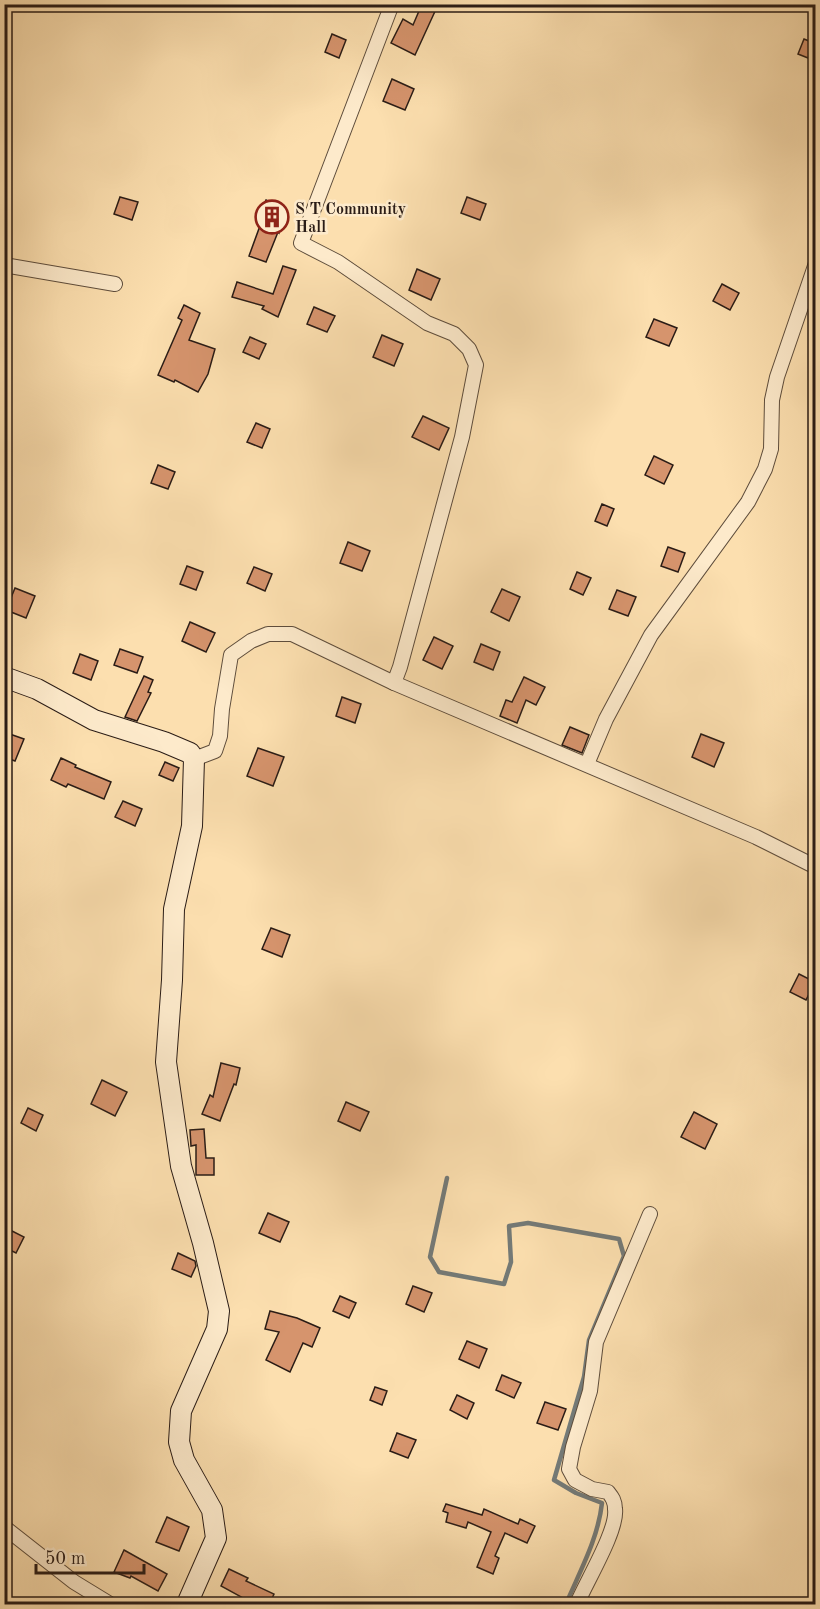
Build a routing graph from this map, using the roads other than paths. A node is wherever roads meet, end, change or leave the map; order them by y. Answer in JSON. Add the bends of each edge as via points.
{"nodes":[{"id":1,"x":393,"y":4,"type":"edge"},
{"id":2,"x":816,"y":263,"type":"edge"},
{"id":3,"x":4,"y":265,"type":"edge"},
{"id":4,"x":115,"y":284,"type":"dead end"},
{"id":5,"x":4,"y":677,"type":"edge"},
{"id":6,"x":394,"y":683,"type":"junction"},
{"id":7,"x":194,"y":759,"type":"junction"},
{"id":8,"x":587,"y":764,"type":"junction"},
{"id":9,"x":816,"y":867,"type":"edge"},
{"id":10,"x":650,"y":1214,"type":"dead end"},
{"id":11,"x":4,"y":1527,"type":"edge"},
{"id":12,"x":110,"y":1605,"type":"edge"},
{"id":13,"x":187,"y":1605,"type":"edge"},
{"id":14,"x":577,"y":1605,"type":"edge"}],
"edges":[{"from":1,"to":6,"type":"street","via":[[301,243],[338,262],[427,323],[454,334],[469,349],[476,365],[462,437]]},
{"from":2,"to":8,"type":"street","via":[[777,377],[772,400],[771,449],[765,469],[748,502],[651,635]]},
{"from":3,"to":4,"type":"street"},
{"from":5,"to":7,"type":"main road","via":[[37,689],[94,720],[190,753]]},
{"from":6,"to":7,"type":"street","via":[[292,634],[268,634],[231,655],[215,752]]},
{"from":6,"to":8,"type":"street"},
{"from":7,"to":13,"type":"main road","via":[[192,826],[174,909],[166,1062],[181,1166],[219,1311],[217,1329],[180,1411],[179,1442],[184,1460],[212,1510],[216,1538]]},
{"from":8,"to":9,"type":"street"},
{"from":10,"to":14,"type":"street","via":[[596,1342],[590,1391],[573,1447],[569,1469],[575,1480],[608,1492],[616,1511],[609,1536]]},
{"from":11,"to":12,"type":"street","via":[[67,1578]]}]}
